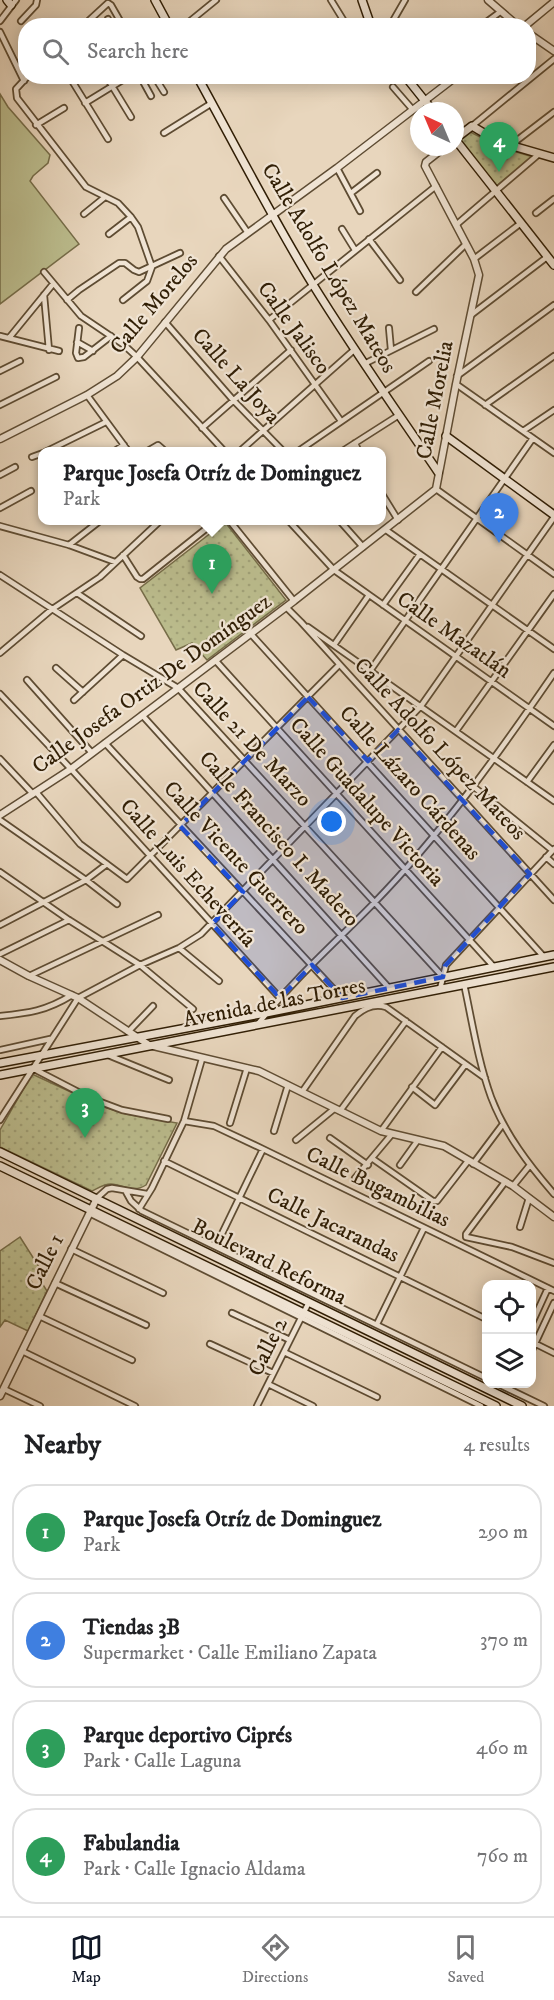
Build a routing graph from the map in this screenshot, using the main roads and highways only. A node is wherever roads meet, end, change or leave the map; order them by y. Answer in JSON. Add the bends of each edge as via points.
{"nodes":[{"id":1,"x":155,"y":0,"type":"edge"},
{"id":2,"x":362,"y":0,"type":"edge"},
{"id":3,"x":165,"y":18,"type":"edge"},
{"id":4,"x":368,"y":18,"type":"edge"},
{"id":5,"x":201,"y":84,"type":"edge"},
{"id":6,"x":412,"y":84,"type":"edge"},
{"id":7,"x":426,"y":102,"type":"edge"},
{"id":8,"x":464,"y":132,"type":"edge"},
{"id":9,"x":464,"y":151,"type":"edge"},
{"id":10,"x":554,"y":158,"type":"edge"},
{"id":11,"x":554,"y":265,"type":"edge"},
{"id":12,"x":446,"y":436,"type":"road end"},
{"id":13,"x":438,"y":472,"type":"road end"},
{"id":14,"x":554,"y":516,"type":"edge"},
{"id":15,"x":554,"y":955,"type":"edge"},
{"id":16,"x":554,"y":966,"type":"edge"},
{"id":17,"x":0,"y":1063,"type":"edge"},
{"id":18,"x":0,"y":1075,"type":"edge"},
{"id":19,"x":0,"y":1152,"type":"edge"},
{"id":20,"x":0,"y":1166,"type":"edge"},
{"id":21,"x":496,"y":1406,"type":"edge"},
{"id":22,"x":522,"y":1406,"type":"edge"}],
"edges":[{"from":1,"to":3,"type":"main road"},
{"from":2,"to":4,"type":"main road"},
{"from":5,"to":13,"type":"main road","name":"Calle Adolfo López Mateos","via":[[313,284]]},
{"from":6,"to":7,"type":"main road"},
{"from":8,"to":10,"type":"main road","via":[[472,126],[510,146]]},
{"from":9,"to":11,"type":"main road"},
{"from":12,"to":14,"type":"main road"},
{"from":15,"to":17,"type":"main road","name":"Avenida de las Torres"},
{"from":16,"to":18,"type":"main road","name":"Avenida de las Torres"},
{"from":19,"to":22,"type":"main road","name":"Boulevard Reforma"},
{"from":20,"to":21,"type":"main road","name":"Boulevard Reforma"}]}
